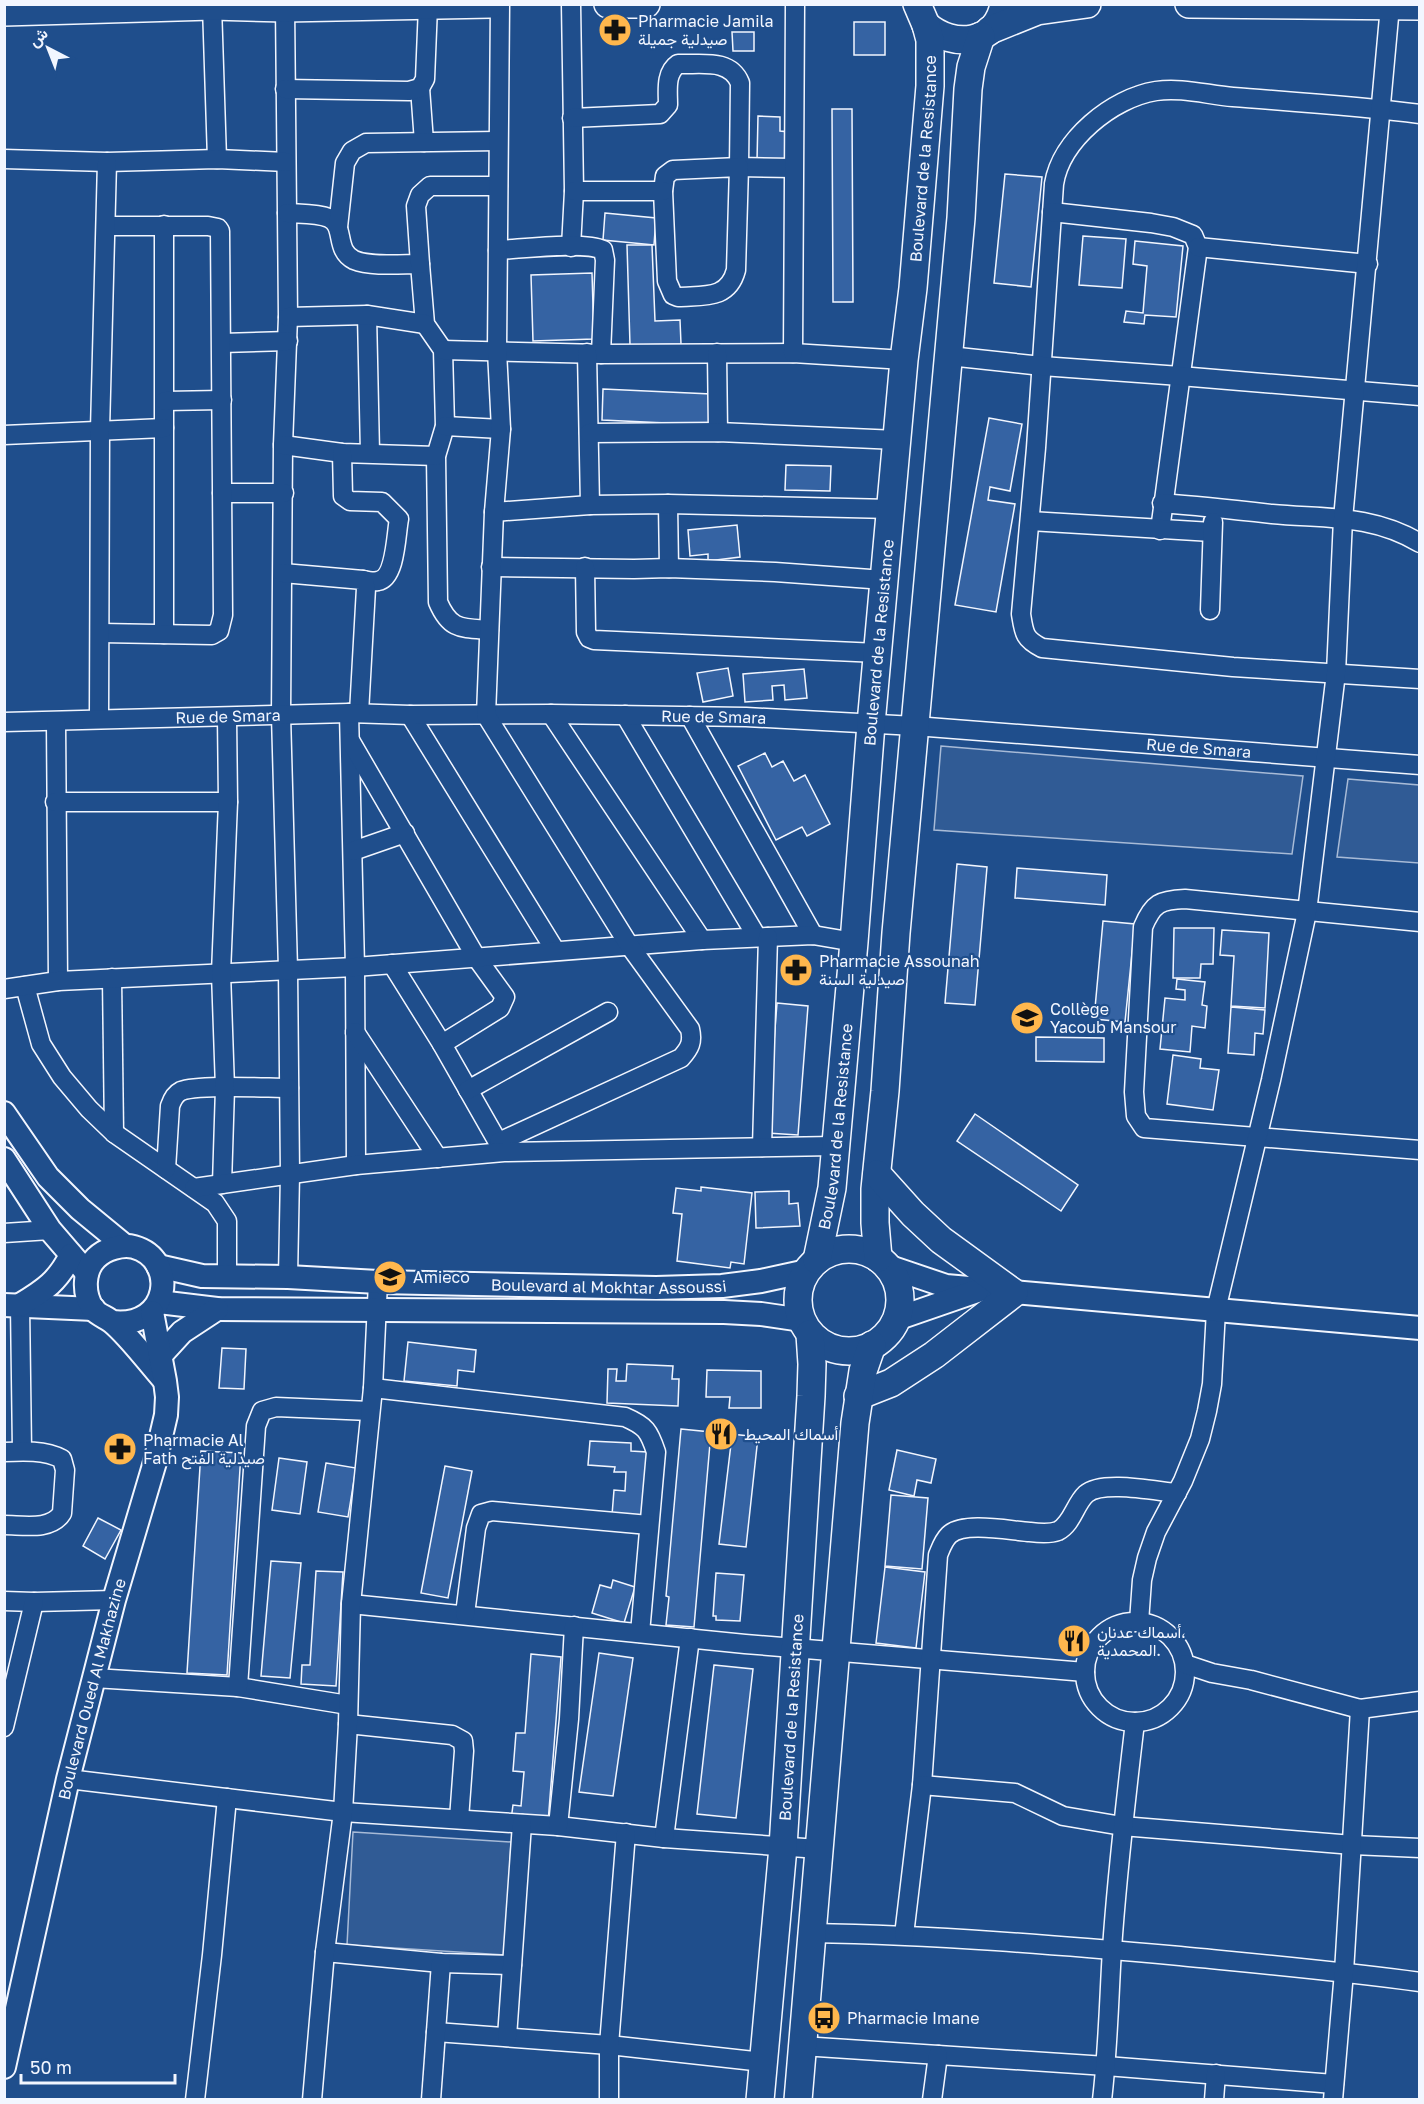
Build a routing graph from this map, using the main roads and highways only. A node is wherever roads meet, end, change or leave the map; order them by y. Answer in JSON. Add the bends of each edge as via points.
{"nodes":[{"id":1,"x":491,"y":4,"type":"edge"},
{"id":2,"x":608,"y":4,"type":"edge"},
{"id":3,"x":646,"y":4,"type":"edge"},
{"id":4,"x":1004,"y":4,"type":"edge"},
{"id":5,"x":1087,"y":4,"type":"edge"},
{"id":6,"x":1189,"y":4,"type":"edge"},
{"id":7,"x":621,"y":5,"type":"edge"},
{"id":8,"x":212,"y":6,"type":"edge"},
{"id":9,"x":285,"y":6,"type":"edge"},
{"id":10,"x":428,"y":6,"type":"edge"},
{"id":11,"x":1419,"y":6,"type":"edge"},
{"id":12,"x":915,"y":11,"type":"edge"},
{"id":13,"x":4,"y":12,"type":"edge"},
{"id":14,"x":986,"y":33,"type":"junction"},
{"id":15,"x":877,"y":1174,"type":"junction"},
{"id":16,"x":883,"y":1262,"type":"junction"},
{"id":17,"x":812,"y":1266,"type":"junction"},
{"id":18,"x":806,"y":1327,"type":"junction"},
{"id":19,"x":872,"y":1345,"type":"junction"},
{"id":20,"x":858,"y":1396,"type":"junction"},
{"id":21,"x":760,"y":2100,"type":"edge"},
{"id":22,"x":798,"y":2100,"type":"edge"}],
"edges":[{"from":1,"to":10,"type":"main road"},
{"from":2,"to":7,"type":"main road"},
{"from":3,"to":7,"type":"main road"},
{"from":4,"to":14,"type":"main road","via":[[998,21]]},
{"from":5,"to":14,"type":"main road","name":"Boulevard de la Resistance","via":[[1037,11]]},
{"from":6,"to":11,"type":"main road"},
{"from":8,"to":9,"type":"main road"},
{"from":8,"to":13,"type":"main road"},
{"from":9,"to":10,"type":"main road"},
{"from":12,"to":14,"type":"main road","name":"Boulevard de la Resistance","via":[[936,34],[948,39],[961,41]]},
{"from":12,"to":17,"type":"main road","name":"Boulevard de la Resistance","via":[[930,40],[930,86],[832,1188]]},
{"from":14,"to":15,"type":"main road","via":[[971,67],[968,89],[961,218]]},
{"from":15,"to":16,"type":"main road","via":[[875,1223]]},
{"from":15,"to":20,"type":"main road","via":[[941,1240],[1014,1293],[934,1355],[891,1383]]},
{"from":16,"to":17,"type":"main road","via":[[864,1251],[848,1249],[831,1252]]},
{"from":16,"to":19,"type":"main road","via":[[895,1278],[899,1306],[890,1330]]},
{"from":17,"to":18,"type":"main road","via":[[798,1302]]},
{"from":18,"to":19,"type":"main road","via":[[823,1344],[839,1350]]},
{"from":18,"to":21,"type":"main road","name":"Boulevard de la Resistance","via":[[812,1364],[811,1396],[783,1847]]},
{"from":19,"to":20,"type":"main road"},
{"from":20,"to":22,"type":"main road"}]}
